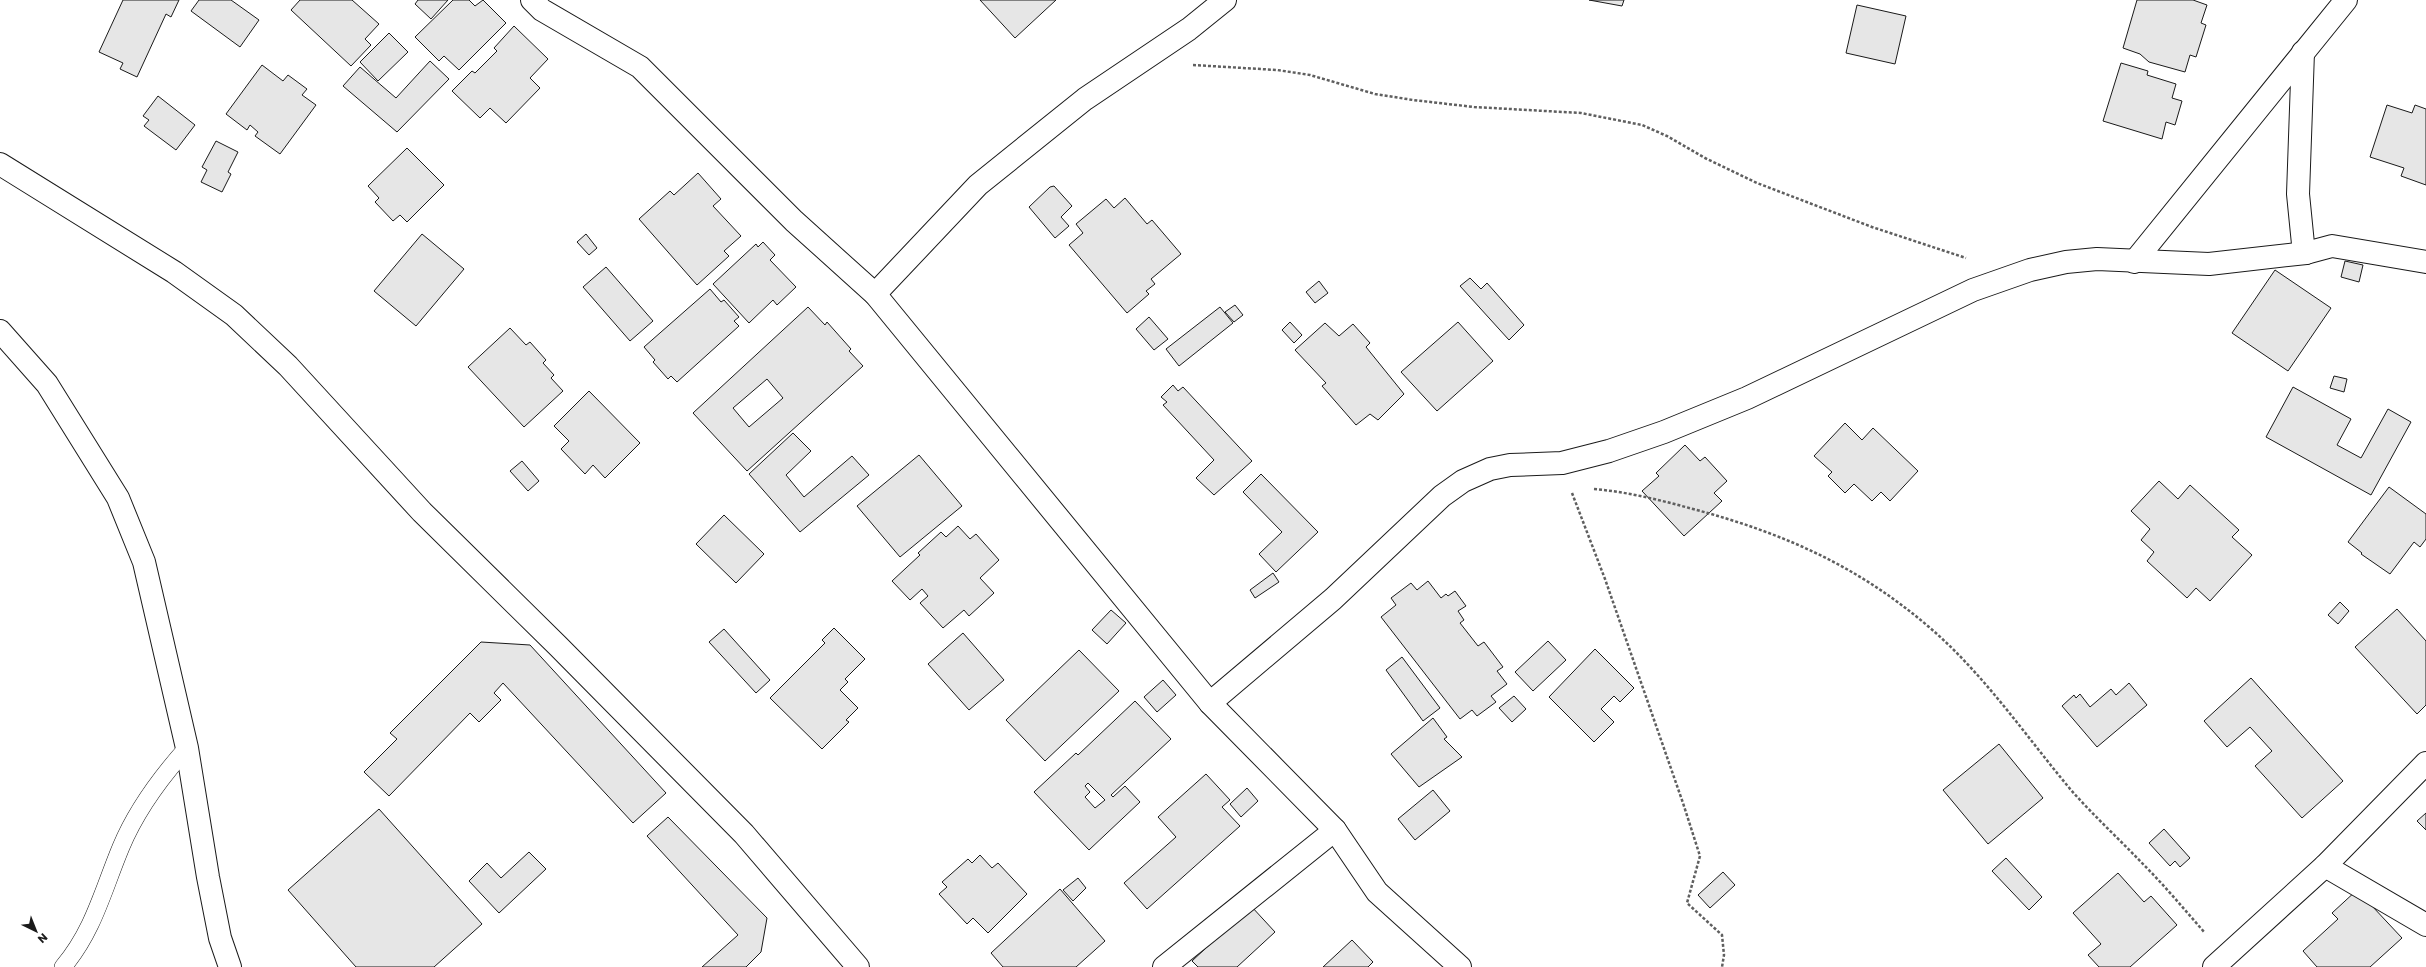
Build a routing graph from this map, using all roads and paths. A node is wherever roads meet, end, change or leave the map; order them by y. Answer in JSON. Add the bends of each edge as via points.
{"nodes":[{"id":1,"x":532,"y":0,"type":"edge"},
{"id":2,"x":1225,"y":0,"type":"edge"},
{"id":3,"x":2346,"y":0,"type":"edge"},
{"id":4,"x":2303,"y":52,"type":"junction"},
{"id":5,"x":1190,"y":64,"type":"dead end"},
{"id":6,"x":0,"y":164,"type":"edge"},
{"id":7,"x":2306,"y":253,"type":"junction"},
{"id":8,"x":1970,"y":258,"type":"dead end"},
{"id":9,"x":2134,"y":262,"type":"junction"},
{"id":10,"x":2426,"y":262,"type":"edge"},
{"id":11,"x":875,"y":294,"type":"junction"},
{"id":12,"x":0,"y":331,"type":"edge"},
{"id":13,"x":1562,"y":463,"type":"junction"},
{"id":14,"x":1592,"y":488,"type":"dead end"},
{"id":15,"x":1210,"y":703,"type":"junction"},
{"id":16,"x":187,"y":748,"type":"junction"},
{"id":17,"x":2426,"y":763,"type":"edge"},
{"id":18,"x":1335,"y":830,"type":"junction"},
{"id":19,"x":2325,"y":866,"type":"junction"},
{"id":20,"x":2426,"y":925,"type":"edge"},
{"id":21,"x":2220,"y":962,"type":"edge"},
{"id":22,"x":63,"y":967,"type":"edge"},
{"id":23,"x":230,"y":967,"type":"edge"},
{"id":24,"x":858,"y":967,"type":"edge"},
{"id":25,"x":1164,"y":967,"type":"edge"},
{"id":26,"x":1460,"y":967,"type":"edge"},
{"id":27,"x":1722,"y":967,"type":"edge"}],
"edges":[{"from":1,"to":11,"type":"street","via":[[542,10],[640,67],[794,221]]},
{"from":2,"to":11,"type":"street","via":[[1189,28],[1085,99],[978,186]]},
{"from":3,"to":4,"type":"street"},
{"from":4,"to":7,"type":"street","via":[[2298,194]]},
{"from":4,"to":9,"type":"street"},
{"from":5,"to":8,"type":"path","via":[[1277,70],[1310,76],[1375,94],[1413,100],[1474,107],[1581,113],[1642,125],[1757,183],[1872,227]]},
{"from":6,"to":24,"type":"street","via":[[174,272],[245,325],[288,366],[422,512],[744,834]]},
{"from":7,"to":9,"type":"street","via":[[2209,264]]},
{"from":7,"to":10,"type":"street","via":[[2332,246]]},
{"from":9,"to":13,"type":"street","via":[[2097,259],[2066,262],[2030,270],[1973,290],[1748,398],[1609,451]]},
{"from":11,"to":15,"type":"street"},
{"from":12,"to":16,"type":"street","via":[[47,384],[118,498],[144,562]]},
{"from":13,"to":15,"type":"street","via":[[1510,464],[1490,469],[1463,481],[1442,496],[1333,599]]},
{"from":13,"to":27,"type":"path","via":[[1612,599],[1700,856],[1687,903],[1722,935]]},
{"from":14,"to":21,"type":"path","via":[[1630,492],[1744,522],[1838,563],[1886,593],[1930,628],[2002,703],[2072,791],[2150,870]]},
{"from":15,"to":18,"type":"street"},
{"from":16,"to":22,"type":"lane","via":[[164,774],[134,823],[121,846],[101,903],[72,956]]},
{"from":16,"to":23,"type":"street","via":[[208,877],[220,938]]},
{"from":17,"to":19,"type":"street"},
{"from":18,"to":25,"type":"street"},
{"from":18,"to":26,"type":"street","via":[[1377,892]]},
{"from":19,"to":20,"type":"street"},
{"from":19,"to":21,"type":"street"}]}
